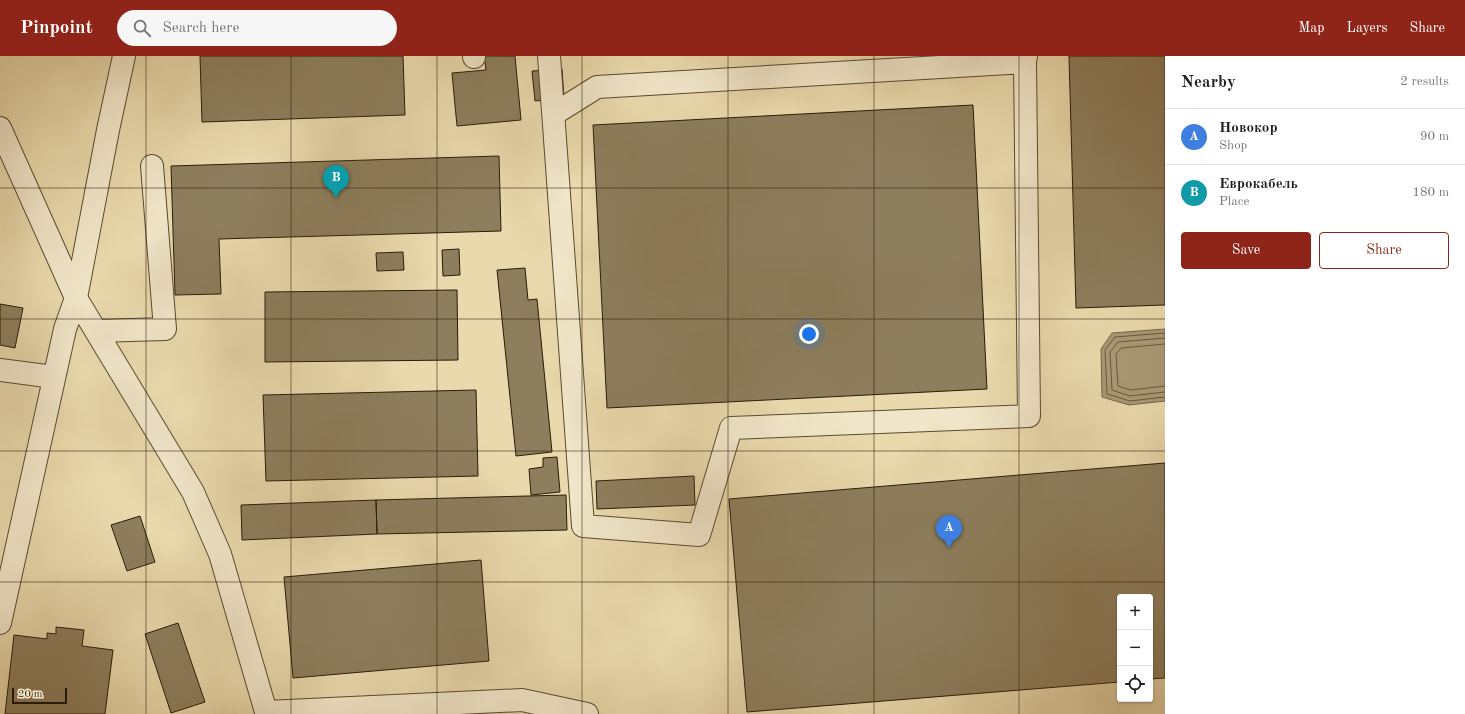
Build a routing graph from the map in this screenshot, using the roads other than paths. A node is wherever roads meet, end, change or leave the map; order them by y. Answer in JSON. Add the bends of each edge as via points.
{"nodes":[{"id":1,"x":124,"y":56,"type":"edge"},
{"id":2,"x":550,"y":56,"type":"edge"},
{"id":3,"x":1025,"y":59,"type":"edge"},
{"id":4,"x":554,"y":114,"type":"junction"},
{"id":5,"x":0,"y":128,"type":"edge"},
{"id":6,"x":152,"y":166,"type":"dead end"},
{"id":7,"x":76,"y":298,"type":"junction"},
{"id":8,"x":96,"y":331,"type":"junction"},
{"id":9,"x":0,"y":370,"type":"edge"},
{"id":10,"x":54,"y":377,"type":"junction"},
{"id":11,"x":0,"y":623,"type":"edge"},
{"id":12,"x":587,"y":714,"type":"edge"}],
"edges":[{"from":1,"to":7,"type":"street"},
{"from":2,"to":4,"type":"street"},
{"from":3,"to":4,"type":"street","via":[[596,87]]},
{"from":3,"to":4,"type":"street","via":[[1029,416],[731,428],[699,535],[583,526]]},
{"from":5,"to":7,"type":"street"},
{"from":6,"to":8,"type":"street","via":[[165,329]]},
{"from":7,"to":8,"type":"street"},
{"from":7,"to":10,"type":"street","via":[[65,329]]},
{"from":8,"to":12,"type":"street","via":[[193,492],[220,554],[266,712],[522,700]]},
{"from":9,"to":10,"type":"street"},
{"from":10,"to":11,"type":"street"}]}
